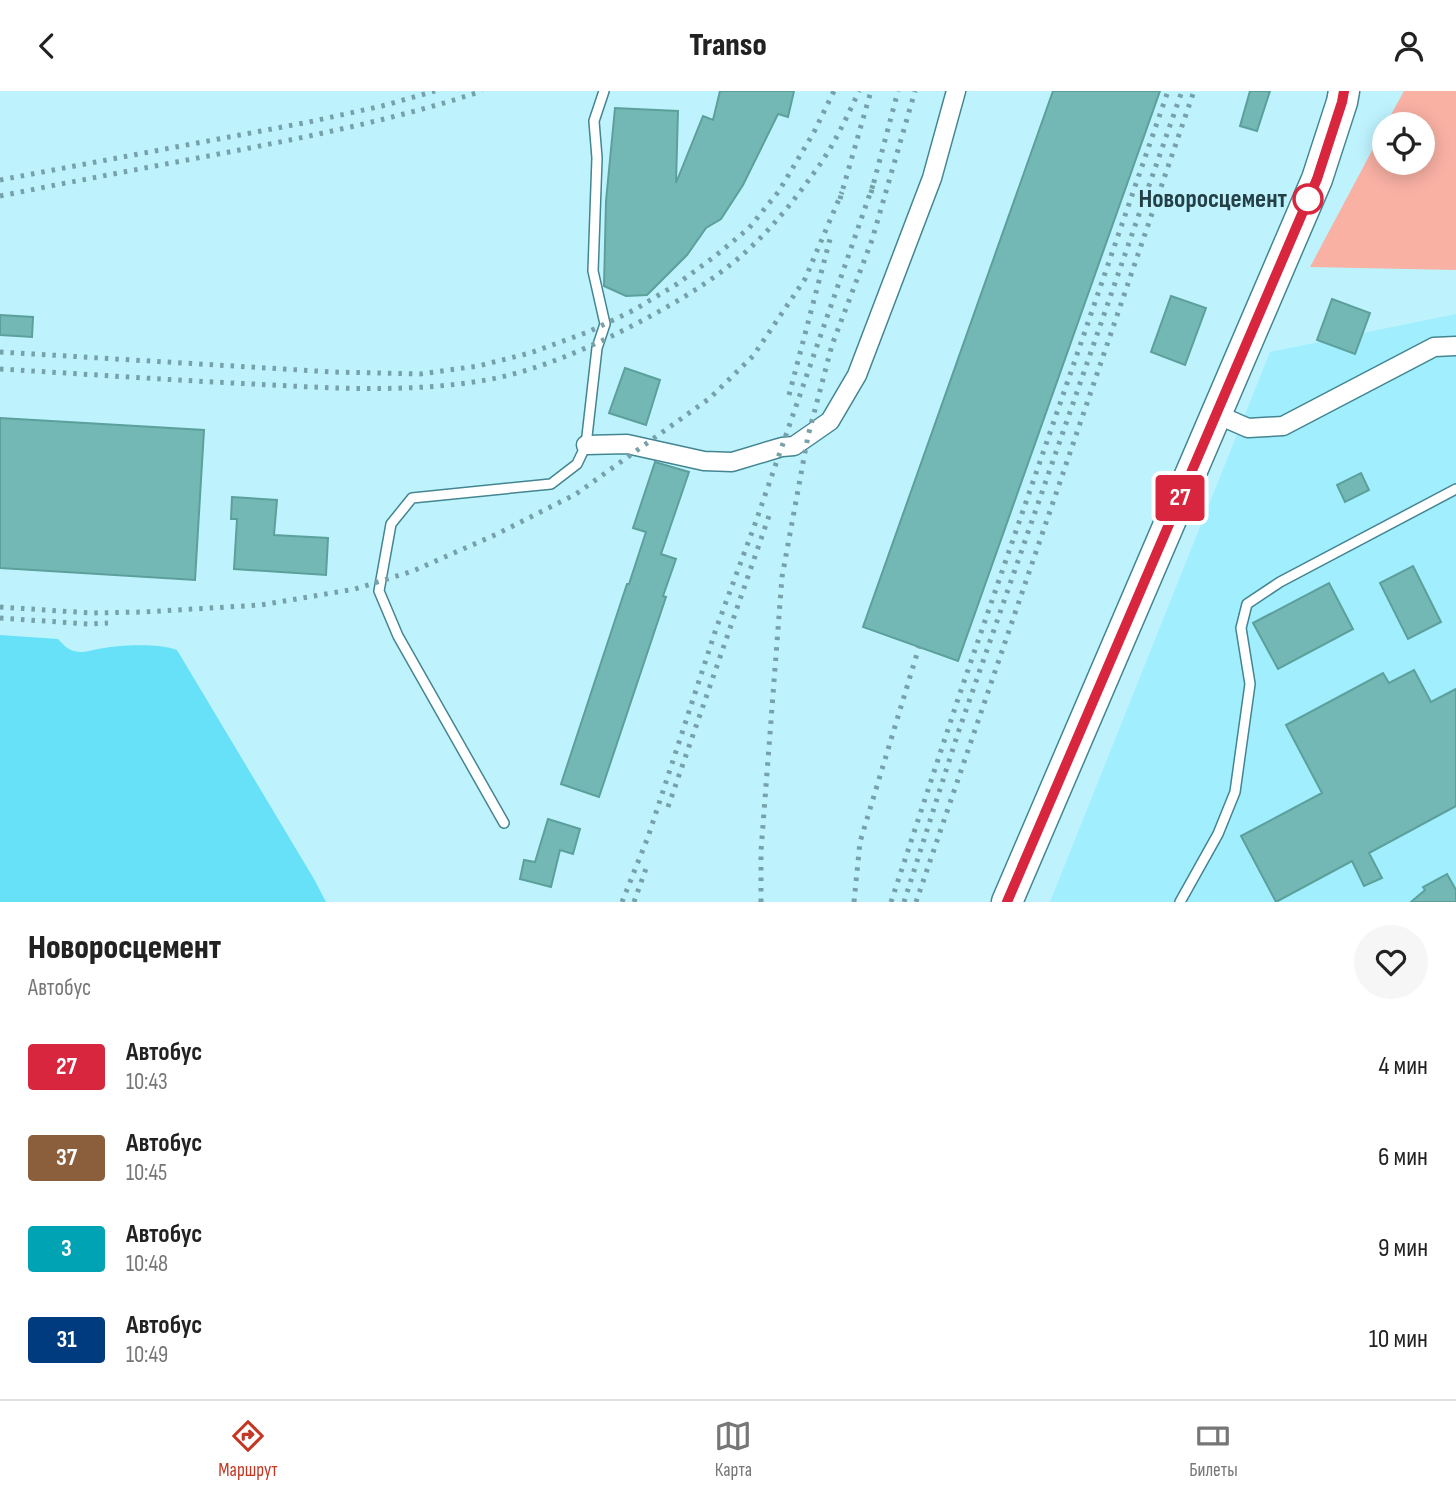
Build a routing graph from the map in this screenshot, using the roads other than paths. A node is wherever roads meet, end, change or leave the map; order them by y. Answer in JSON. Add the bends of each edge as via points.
{"nodes":[{"id":1,"x":604,"y":91,"type":"edge"},
{"id":2,"x":956,"y":91,"type":"edge"},
{"id":3,"x":1344,"y":91,"type":"edge"},
{"id":4,"x":1456,"y":346,"type":"edge"},
{"id":5,"x":1216,"y":414,"type":"junction"},
{"id":6,"x":586,"y":445,"type":"junction"},
{"id":7,"x":1456,"y":489,"type":"edge"},
{"id":8,"x":505,"y":823,"type":"dead end"},
{"id":9,"x":1007,"y":902,"type":"edge"},
{"id":10,"x":1180,"y":902,"type":"edge"}],
"edges":[{"from":1,"to":6,"type":"lane","via":[[594,121],[593,271],[605,324],[597,348]]},
{"from":2,"to":6,"type":"street","via":[[932,179],[857,375],[830,421],[794,446],[732,462],[704,461],[628,445]]},
{"from":3,"to":5,"type":"highway","via":[[1317,179]]},
{"from":4,"to":5,"type":"street","via":[[1434,347],[1283,426],[1248,429]]},
{"from":5,"to":9,"type":"highway"},
{"from":6,"to":8,"type":"lane","via":[[577,464],[551,484],[412,498],[391,524],[379,591],[398,636]]},
{"from":7,"to":10,"type":"lane","via":[[1247,604],[1241,628],[1250,684],[1235,792],[1218,834]]}]}
